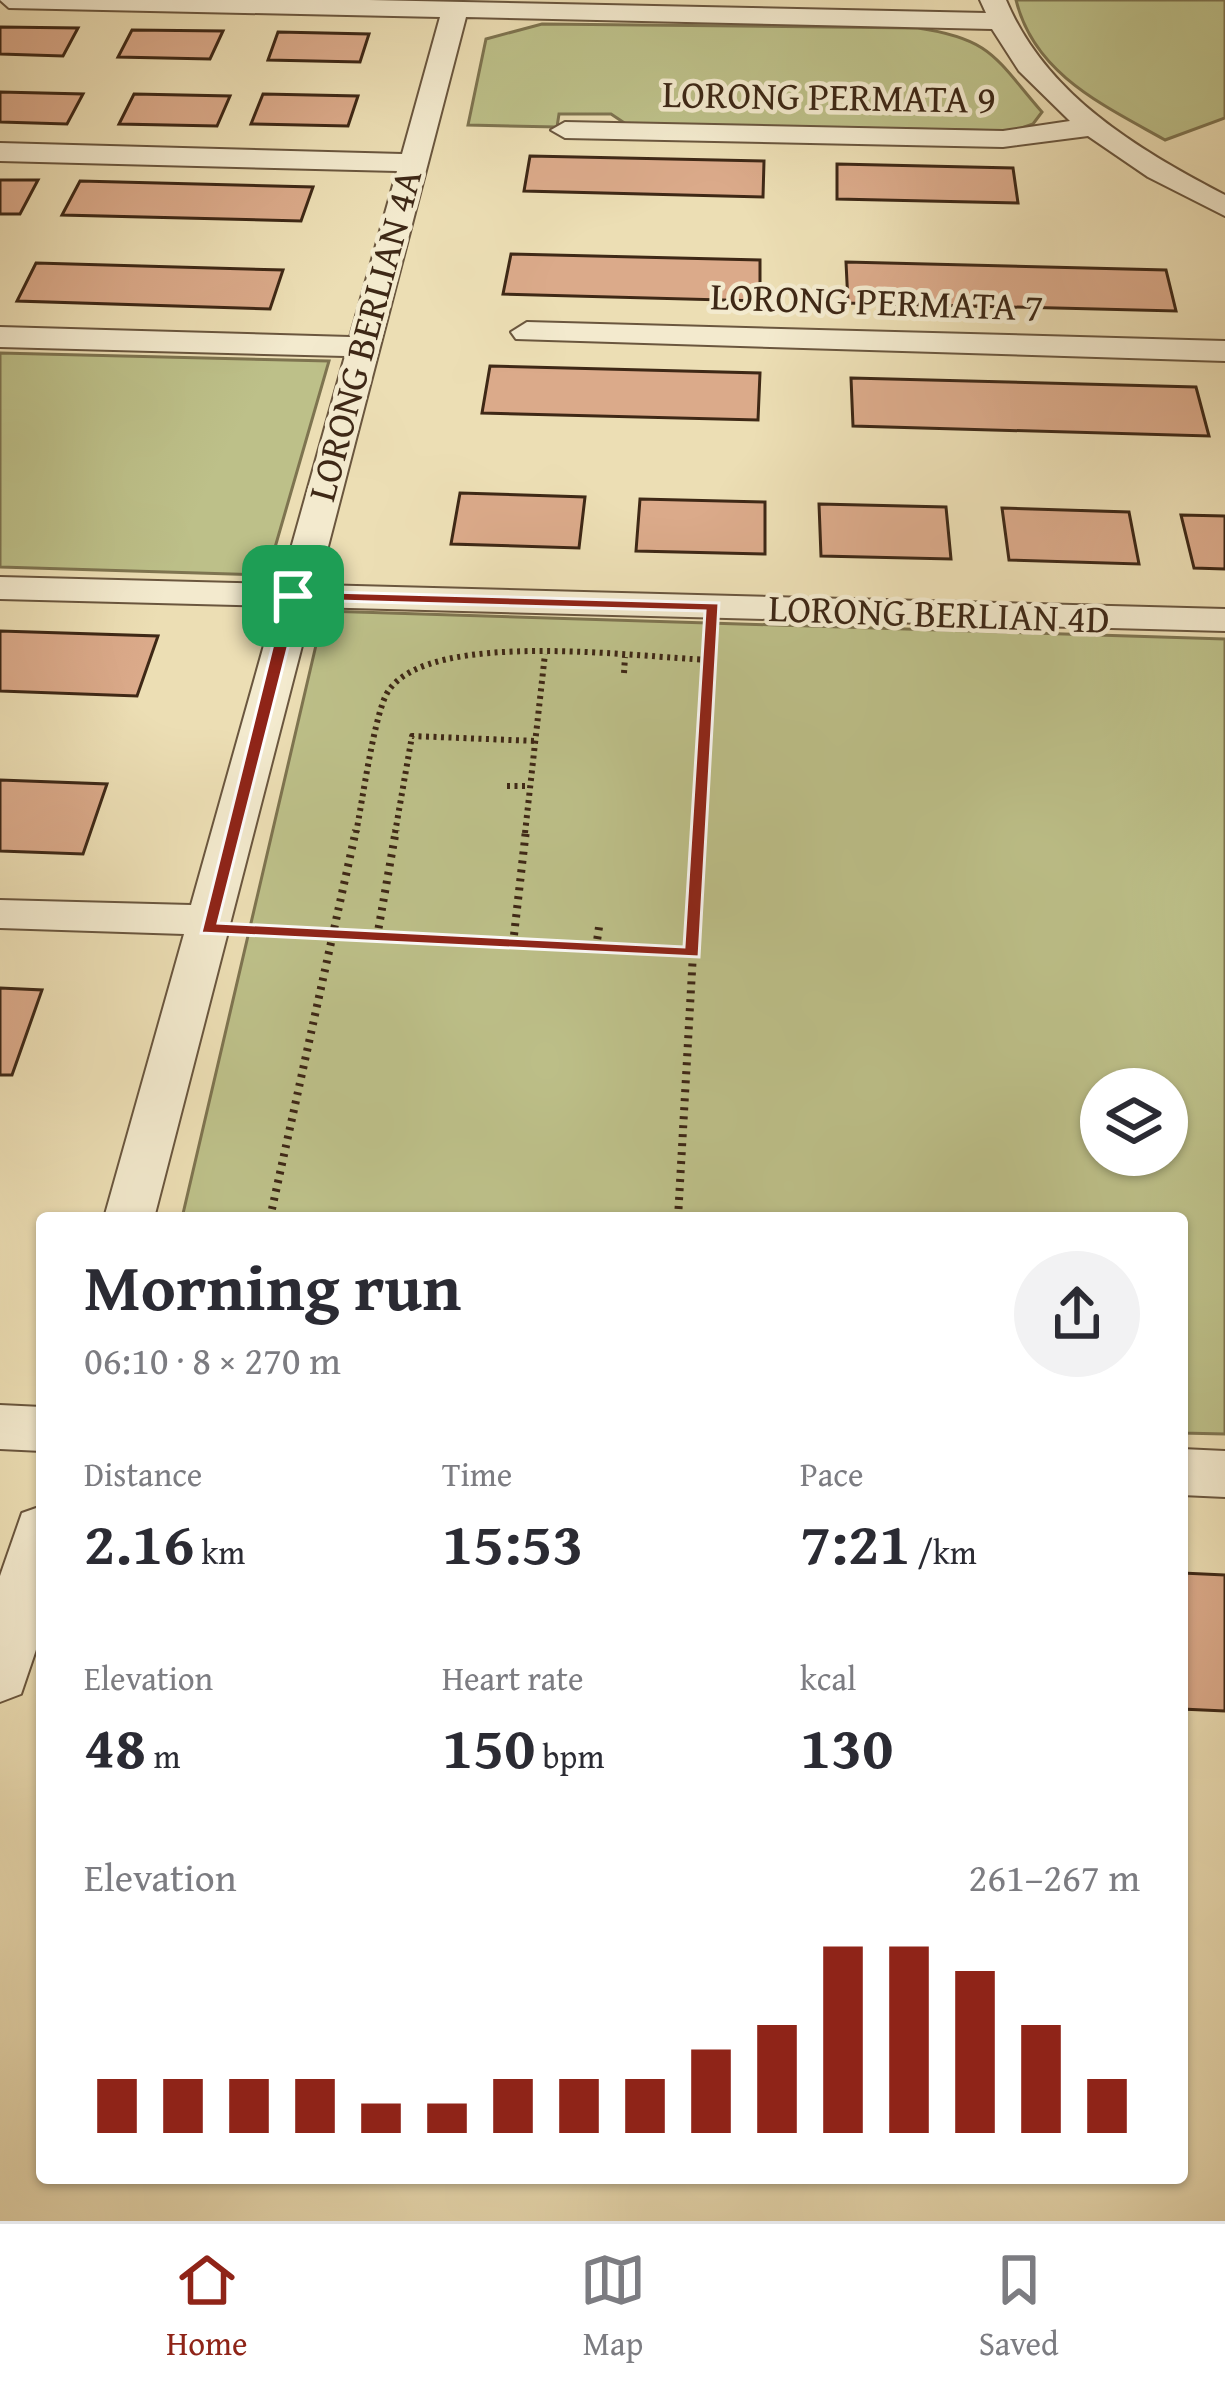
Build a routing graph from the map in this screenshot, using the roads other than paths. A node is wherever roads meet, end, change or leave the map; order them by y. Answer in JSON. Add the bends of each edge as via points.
{"nodes":[{"id":1,"x":9,"y":0,"type":"edge"},
{"id":2,"x":287,"y":3,"type":"edge"},
{"id":3,"x":639,"y":7,"type":"edge"},
{"id":4,"x":455,"y":9,"type":"junction"},
{"id":5,"x":996,"y":11,"type":"edge"},
{"id":6,"x":1091,"y":127,"type":"junction"},
{"id":7,"x":565,"y":130,"type":"dead end"},
{"id":8,"x":0,"y":152,"type":"edge"},
{"id":9,"x":409,"y":163,"type":"junction"},
{"id":10,"x":1225,"y":207,"type":"edge"},
{"id":11,"x":527,"y":332,"type":"dead end"},
{"id":12,"x":0,"y":337,"type":"edge"},
{"id":13,"x":365,"y":347,"type":"junction"},
{"id":14,"x":1225,"y":352,"type":"edge"},
{"id":15,"x":0,"y":588,"type":"edge"},
{"id":16,"x":293,"y":596,"type":"junction"},
{"id":17,"x":1225,"y":620,"type":"edge"},
{"id":18,"x":0,"y":914,"type":"edge"},
{"id":19,"x":208,"y":924,"type":"junction"},
{"id":20,"x":130,"y":1212,"type":"edge"},
{"id":21,"x":0,"y":1427,"type":"edge"},
{"id":22,"x":36,"y":1429,"type":"edge"},
{"id":23,"x":1188,"y":1472,"type":"edge"},
{"id":24,"x":1225,"y":1474,"type":"edge"},
{"id":25,"x":36,"y":1551,"type":"edge"},
{"id":26,"x":0,"y":1676,"type":"edge"}],
"edges":[{"from":1,"to":2,"type":"street"},
{"from":2,"to":4,"type":"street"},
{"from":3,"to":4,"type":"street"},
{"from":3,"to":5,"type":"street"},
{"from":4,"to":9,"type":"street","name":"LORONG BERLIAN 4A"},
{"from":5,"to":6,"type":"street"},
{"from":6,"to":7,"type":"street","name":"LORONG PERMATA 9","via":[[1003,139]]},
{"from":6,"to":10,"type":"street"},
{"from":8,"to":9,"type":"street"},
{"from":9,"to":13,"type":"street","name":"LORONG BERLIAN 4A"},
{"from":11,"to":14,"type":"street","name":"LORONG PERMATA 7"},
{"from":12,"to":13,"type":"street"},
{"from":13,"to":16,"type":"street","name":"LORONG BERLIAN 4A"},
{"from":15,"to":16,"type":"street","name":"LORONG BERLIAN 4D"},
{"from":16,"to":17,"type":"street","name":"LORONG BERLIAN 4D"},
{"from":16,"to":19,"type":"street","name":"LORONG BERLIAN 4A"},
{"from":18,"to":19,"type":"street"},
{"from":19,"to":20,"type":"street","name":"LORONG BERLIAN 4A"},
{"from":21,"to":22,"type":"street"},
{"from":23,"to":24,"type":"street"},
{"from":25,"to":26,"type":"street"}]}
